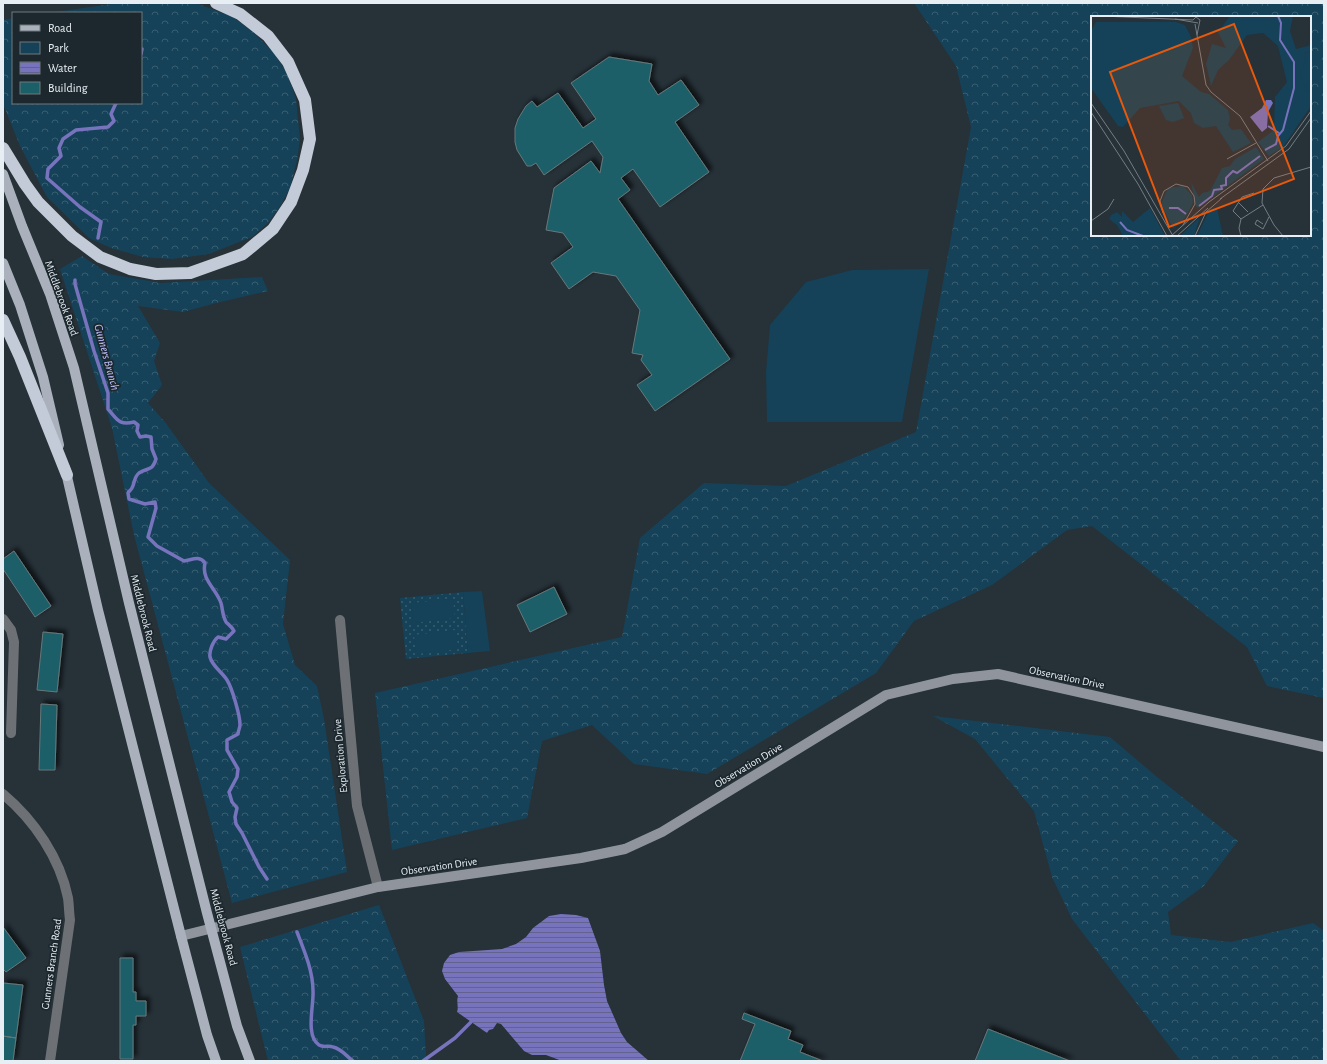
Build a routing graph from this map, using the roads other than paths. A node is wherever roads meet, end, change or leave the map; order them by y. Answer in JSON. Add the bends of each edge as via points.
{"nodes":[{"id":1,"x":216,"y":3,"type":"edge"},
{"id":2,"x":3,"y":148,"type":"edge"},
{"id":3,"x":3,"y":174,"type":"edge"},
{"id":4,"x":3,"y":264,"type":"edge"},
{"id":5,"x":3,"y":320,"type":"edge"},
{"id":6,"x":66,"y":475,"type":"junction"},
{"id":7,"x":3,"y":619,"type":"edge"},
{"id":8,"x":340,"y":620,"type":"dead end"},
{"id":9,"x":11,"y":733,"type":"dead end"},
{"id":10,"x":1324,"y":747,"type":"edge"},
{"id":11,"x":3,"y":794,"type":"edge"},
{"id":12,"x":378,"y":887,"type":"junction"},
{"id":13,"x":211,"y":928,"type":"junction"},
{"id":14,"x":181,"y":936,"type":"junction"},
{"id":15,"x":50,"y":1061,"type":"edge"},
{"id":16,"x":216,"y":1061,"type":"edge"},
{"id":17,"x":250,"y":1061,"type":"edge"}],
"edges":[{"from":1,"to":2,"type":"highway","via":[[240,14],[268,36],[288,62],[305,100],[310,139],[292,202],[273,229],[243,254],[190,273],[156,274],[130,269],[100,257],[72,236],[38,202]]},
{"from":3,"to":13,"type":"main road","name":"Middlebrook Road","via":[[50,294],[74,368],[129,603]]},
{"from":4,"to":6,"type":"main road","via":[[20,305],[43,376]]},
{"from":5,"to":6,"type":"highway"},
{"from":6,"to":14,"type":"main road"},
{"from":7,"to":9,"type":"street","via":[[11,630],[14,642]]},
{"from":8,"to":12,"type":"street","name":"Exploration Drive","via":[[357,806]]},
{"from":10,"to":12,"type":"street","name":"Observation Drive","via":[[998,674],[953,679],[886,695],[662,832],[625,849],[581,858]]},
{"from":11,"to":15,"type":"street","name":"Gunners Branch Road","via":[[18,807],[44,840],[60,872],[68,898],[70,920]]},
{"from":12,"to":13,"type":"street","name":"Observation Drive"},
{"from":13,"to":14,"type":"street","name":"Observation Drive"},
{"from":13,"to":17,"type":"main road","name":"Middlebrook Road","via":[[237,1026]]},
{"from":14,"to":16,"type":"main road"}]}
